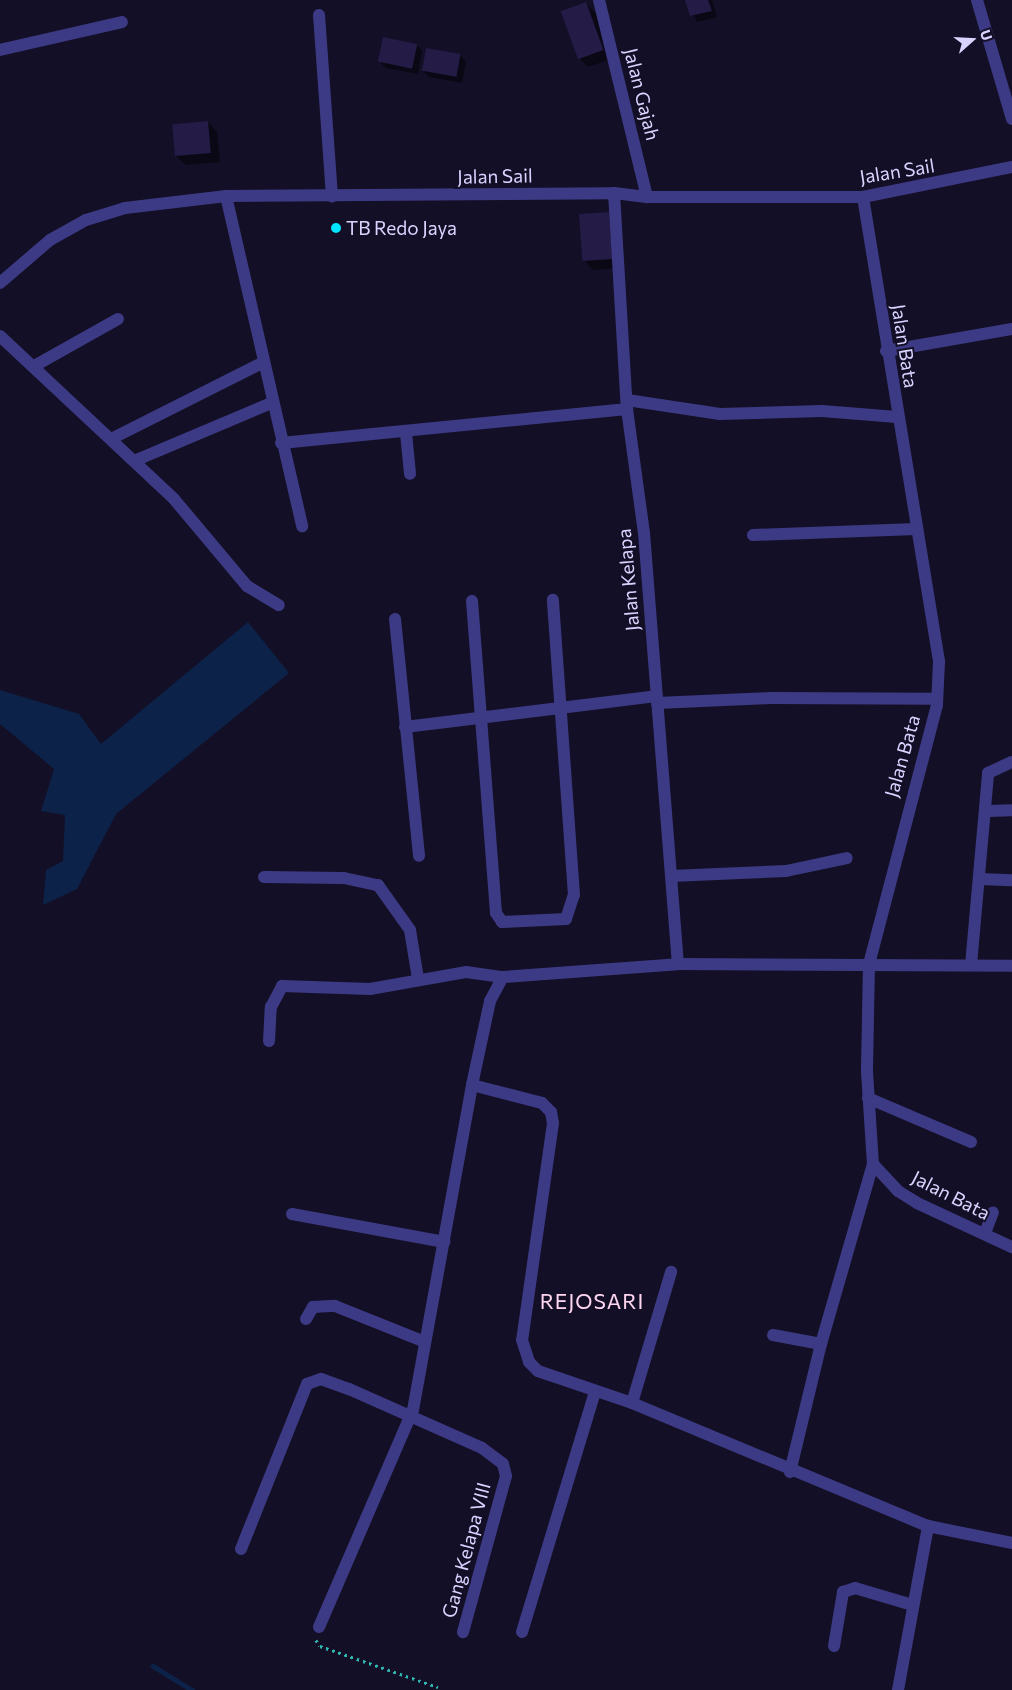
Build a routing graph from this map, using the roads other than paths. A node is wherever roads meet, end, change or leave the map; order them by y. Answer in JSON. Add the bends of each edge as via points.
{"nodes":[{"id":1,"x":599,"y":0,"type":"edge"},
{"id":2,"x":977,"y":0,"type":"edge"},
{"id":3,"x":319,"y":15,"type":"dead end"},
{"id":4,"x":122,"y":22,"type":"dead end"},
{"id":5,"x":0,"y":50,"type":"edge"},
{"id":6,"x":1012,"y":119,"type":"edge"},
{"id":7,"x":1012,"y":167,"type":"edge"},
{"id":8,"x":614,"y":193,"type":"junction"},
{"id":9,"x":226,"y":196,"type":"junction"},
{"id":10,"x":332,"y":197,"type":"junction"},
{"id":11,"x":647,"y":197,"type":"junction"},
{"id":12,"x":863,"y":197,"type":"junction"},
{"id":13,"x":0,"y":283,"type":"edge"},
{"id":14,"x":118,"y":319,"type":"dead end"},
{"id":15,"x":1012,"y":330,"type":"edge"},
{"id":16,"x":0,"y":336,"type":"edge"},
{"id":17,"x":886,"y":351,"type":"junction"},
{"id":18,"x":262,"y":363,"type":"junction"},
{"id":19,"x":36,"y":365,"type":"junction"},
{"id":20,"x":271,"y":403,"type":"junction"},
{"id":21,"x":627,"y":404,"type":"junction"},
{"id":22,"x":897,"y":417,"type":"junction"},
{"id":23,"x":406,"y":433,"type":"junction"},
{"id":24,"x":111,"y":439,"type":"junction"},
{"id":25,"x":281,"y":443,"type":"junction"},
{"id":26,"x":134,"y":461,"type":"junction"},
{"id":27,"x":410,"y":474,"type":"dead end"},
{"id":28,"x":302,"y":526,"type":"dead end"},
{"id":29,"x":916,"y":529,"type":"junction"},
{"id":30,"x":753,"y":535,"type":"dead end"},
{"id":31,"x":553,"y":600,"type":"dead end"},
{"id":32,"x":472,"y":601,"type":"dead end"},
{"id":33,"x":279,"y":605,"type":"dead end"},
{"id":34,"x":395,"y":619,"type":"dead end"},
{"id":35,"x":937,"y":699,"type":"junction"},
{"id":36,"x":657,"y":700,"type":"junction"},
{"id":37,"x":564,"y":709,"type":"junction"},
{"id":38,"x":484,"y":717,"type":"junction"},
{"id":39,"x":405,"y":727,"type":"junction"},
{"id":40,"x":1012,"y":762,"type":"edge"},
{"id":41,"x":1012,"y":810,"type":"edge"},
{"id":42,"x":988,"y":811,"type":"junction"},
{"id":43,"x":419,"y":856,"type":"dead end"},
{"id":44,"x":846,"y":858,"type":"dead end"},
{"id":45,"x":671,"y":876,"type":"junction"},
{"id":46,"x":264,"y":877,"type":"dead end"},
{"id":47,"x":979,"y":879,"type":"junction"},
{"id":48,"x":1012,"y":880,"type":"edge"},
{"id":49,"x":678,"y":964,"type":"junction"},
{"id":50,"x":869,"y":964,"type":"junction"},
{"id":51,"x":971,"y":965,"type":"junction"},
{"id":52,"x":1012,"y":966,"type":"edge"},
{"id":53,"x":503,"y":977,"type":"junction"},
{"id":54,"x":418,"y":979,"type":"junction"},
{"id":55,"x":269,"y":1042,"type":"dead end"},
{"id":56,"x":472,"y":1085,"type":"junction"},
{"id":57,"x":868,"y":1098,"type":"junction"},
{"id":58,"x":971,"y":1142,"type":"dead end"},
{"id":59,"x":873,"y":1164,"type":"junction"},
{"id":60,"x":993,"y":1212,"type":"dead end"},
{"id":61,"x":292,"y":1214,"type":"dead end"},
{"id":62,"x":985,"y":1233,"type":"junction"},
{"id":63,"x":444,"y":1242,"type":"junction"},
{"id":64,"x":1012,"y":1247,"type":"edge"},
{"id":65,"x":671,"y":1272,"type":"dead end"},
{"id":66,"x":306,"y":1319,"type":"dead end"},
{"id":67,"x":773,"y":1336,"type":"dead end"},
{"id":68,"x":426,"y":1342,"type":"junction"},
{"id":69,"x":821,"y":1344,"type":"junction"},
{"id":70,"x":595,"y":1391,"type":"junction"},
{"id":71,"x":632,"y":1403,"type":"junction"},
{"id":72,"x":410,"y":1416,"type":"junction"},
{"id":73,"x":790,"y":1472,"type":"junction"},
{"id":74,"x":928,"y":1526,"type":"junction"},
{"id":75,"x":1012,"y":1543,"type":"edge"},
{"id":76,"x":241,"y":1549,"type":"dead end"},
{"id":77,"x":912,"y":1605,"type":"junction"},
{"id":78,"x":319,"y":1627,"type":"road end"},
{"id":79,"x":463,"y":1632,"type":"dead end"},
{"id":80,"x":522,"y":1632,"type":"dead end"},
{"id":81,"x":834,"y":1646,"type":"dead end"},
{"id":82,"x":898,"y":1690,"type":"edge"}],
"edges":[{"from":1,"to":11,"type":"street","name":"Jalan Gajah"},
{"from":2,"to":6,"type":"street"},
{"from":3,"to":10,"type":"street"},
{"from":4,"to":5,"type":"street"},
{"from":7,"to":12,"type":"street","name":"Jalan Sail"},
{"from":8,"to":10,"type":"street","name":"Jalan Sail"},
{"from":8,"to":11,"type":"street","name":"Jalan Sail"},
{"from":8,"to":21,"type":"street","name":"Jalan Kelapa"},
{"from":9,"to":10,"type":"street","name":"Jalan Sail"},
{"from":9,"to":13,"type":"street","name":"Jalan Sail","via":[[125,208],[86,220],[50,240]]},
{"from":9,"to":18,"type":"street"},
{"from":11,"to":12,"type":"street","name":"Jalan Sail"},
{"from":12,"to":17,"type":"street","name":"Jalan Bata"},
{"from":14,"to":19,"type":"street"},
{"from":15,"to":17,"type":"street"},
{"from":16,"to":19,"type":"street"},
{"from":17,"to":22,"type":"street","name":"Jalan Bata"},
{"from":18,"to":20,"type":"street"},
{"from":18,"to":24,"type":"street"},
{"from":19,"to":24,"type":"street"},
{"from":20,"to":25,"type":"street"},
{"from":20,"to":26,"type":"street"},
{"from":21,"to":22,"type":"street","via":[[720,414],[822,411]]},
{"from":21,"to":23,"type":"street"},
{"from":21,"to":36,"type":"street","name":"Jalan Kelapa","via":[[644,533]]},
{"from":22,"to":29,"type":"street","name":"Jalan Bata"},
{"from":23,"to":25,"type":"street"},
{"from":23,"to":27,"type":"street"},
{"from":24,"to":26,"type":"street"},
{"from":25,"to":28,"type":"street"},
{"from":26,"to":33,"type":"street","via":[[174,499],[247,586]]},
{"from":29,"to":30,"type":"street"},
{"from":29,"to":35,"type":"street","name":"Jalan Bata","via":[[939,662]]},
{"from":31,"to":37,"type":"street"},
{"from":32,"to":38,"type":"street"},
{"from":34,"to":39,"type":"street"},
{"from":35,"to":36,"type":"street"},
{"from":35,"to":50,"type":"street","name":"Jalan Bata"},
{"from":36,"to":37,"type":"street"},
{"from":36,"to":45,"type":"street","name":"Jalan Kelapa"},
{"from":37,"to":38,"type":"street"},
{"from":37,"to":38,"type":"street","via":[[576,875],[572,909],[566,919],[552,921],[502,922],[496,913]]},
{"from":38,"to":39,"type":"street"},
{"from":39,"to":43,"type":"street"},
{"from":40,"to":42,"type":"street","via":[[988,773]]},
{"from":41,"to":42,"type":"street"},
{"from":42,"to":47,"type":"street"},
{"from":44,"to":45,"type":"street","via":[[786,870]]},
{"from":45,"to":49,"type":"street","name":"Jalan Kelapa"},
{"from":46,"to":54,"type":"street","via":[[344,878],[378,885],[410,930]]},
{"from":47,"to":48,"type":"street"},
{"from":47,"to":51,"type":"street"},
{"from":49,"to":50,"type":"street"},
{"from":49,"to":53,"type":"street"},
{"from":50,"to":51,"type":"street"},
{"from":50,"to":57,"type":"street","name":"Jalan Bata"},
{"from":51,"to":52,"type":"street"},
{"from":53,"to":54,"type":"street","via":[[466,972]]},
{"from":53,"to":56,"type":"street","via":[[490,1001]]},
{"from":54,"to":55,"type":"street","via":[[370,989],[282,986],[271,1007]]},
{"from":56,"to":63,"type":"street"},
{"from":56,"to":70,"type":"street","via":[[542,1103],[551,1112],[553,1123],[522,1340],[529,1362],[538,1371]]},
{"from":57,"to":58,"type":"street"},
{"from":57,"to":59,"type":"street","name":"Jalan Bata"},
{"from":59,"to":62,"type":"street","name":"Jalan Bata","via":[[911,1199]]},
{"from":59,"to":69,"type":"street"},
{"from":60,"to":62,"type":"street"},
{"from":61,"to":63,"type":"street"},
{"from":62,"to":64,"type":"street","name":"Jalan Bata"},
{"from":63,"to":68,"type":"street"},
{"from":65,"to":71,"type":"street"},
{"from":66,"to":68,"type":"street","via":[[313,1307],[335,1306]]},
{"from":67,"to":69,"type":"street"},
{"from":68,"to":72,"type":"street"},
{"from":69,"to":73,"type":"street"},
{"from":70,"to":71,"type":"street"},
{"from":70,"to":80,"type":"street"},
{"from":71,"to":73,"type":"street"},
{"from":72,"to":76,"type":"street","name":"Gang Kelapa VIII","via":[[321,1380],[307,1384]]},
{"from":72,"to":78,"type":"street"},
{"from":72,"to":79,"type":"street","name":"Gang Kelapa VIII","via":[[494,1454],[506,1476]]},
{"from":73,"to":74,"type":"street"},
{"from":74,"to":75,"type":"street"},
{"from":74,"to":77,"type":"street"},
{"from":77,"to":81,"type":"street","via":[[856,1588],[843,1592]]},
{"from":77,"to":82,"type":"street"}]}
